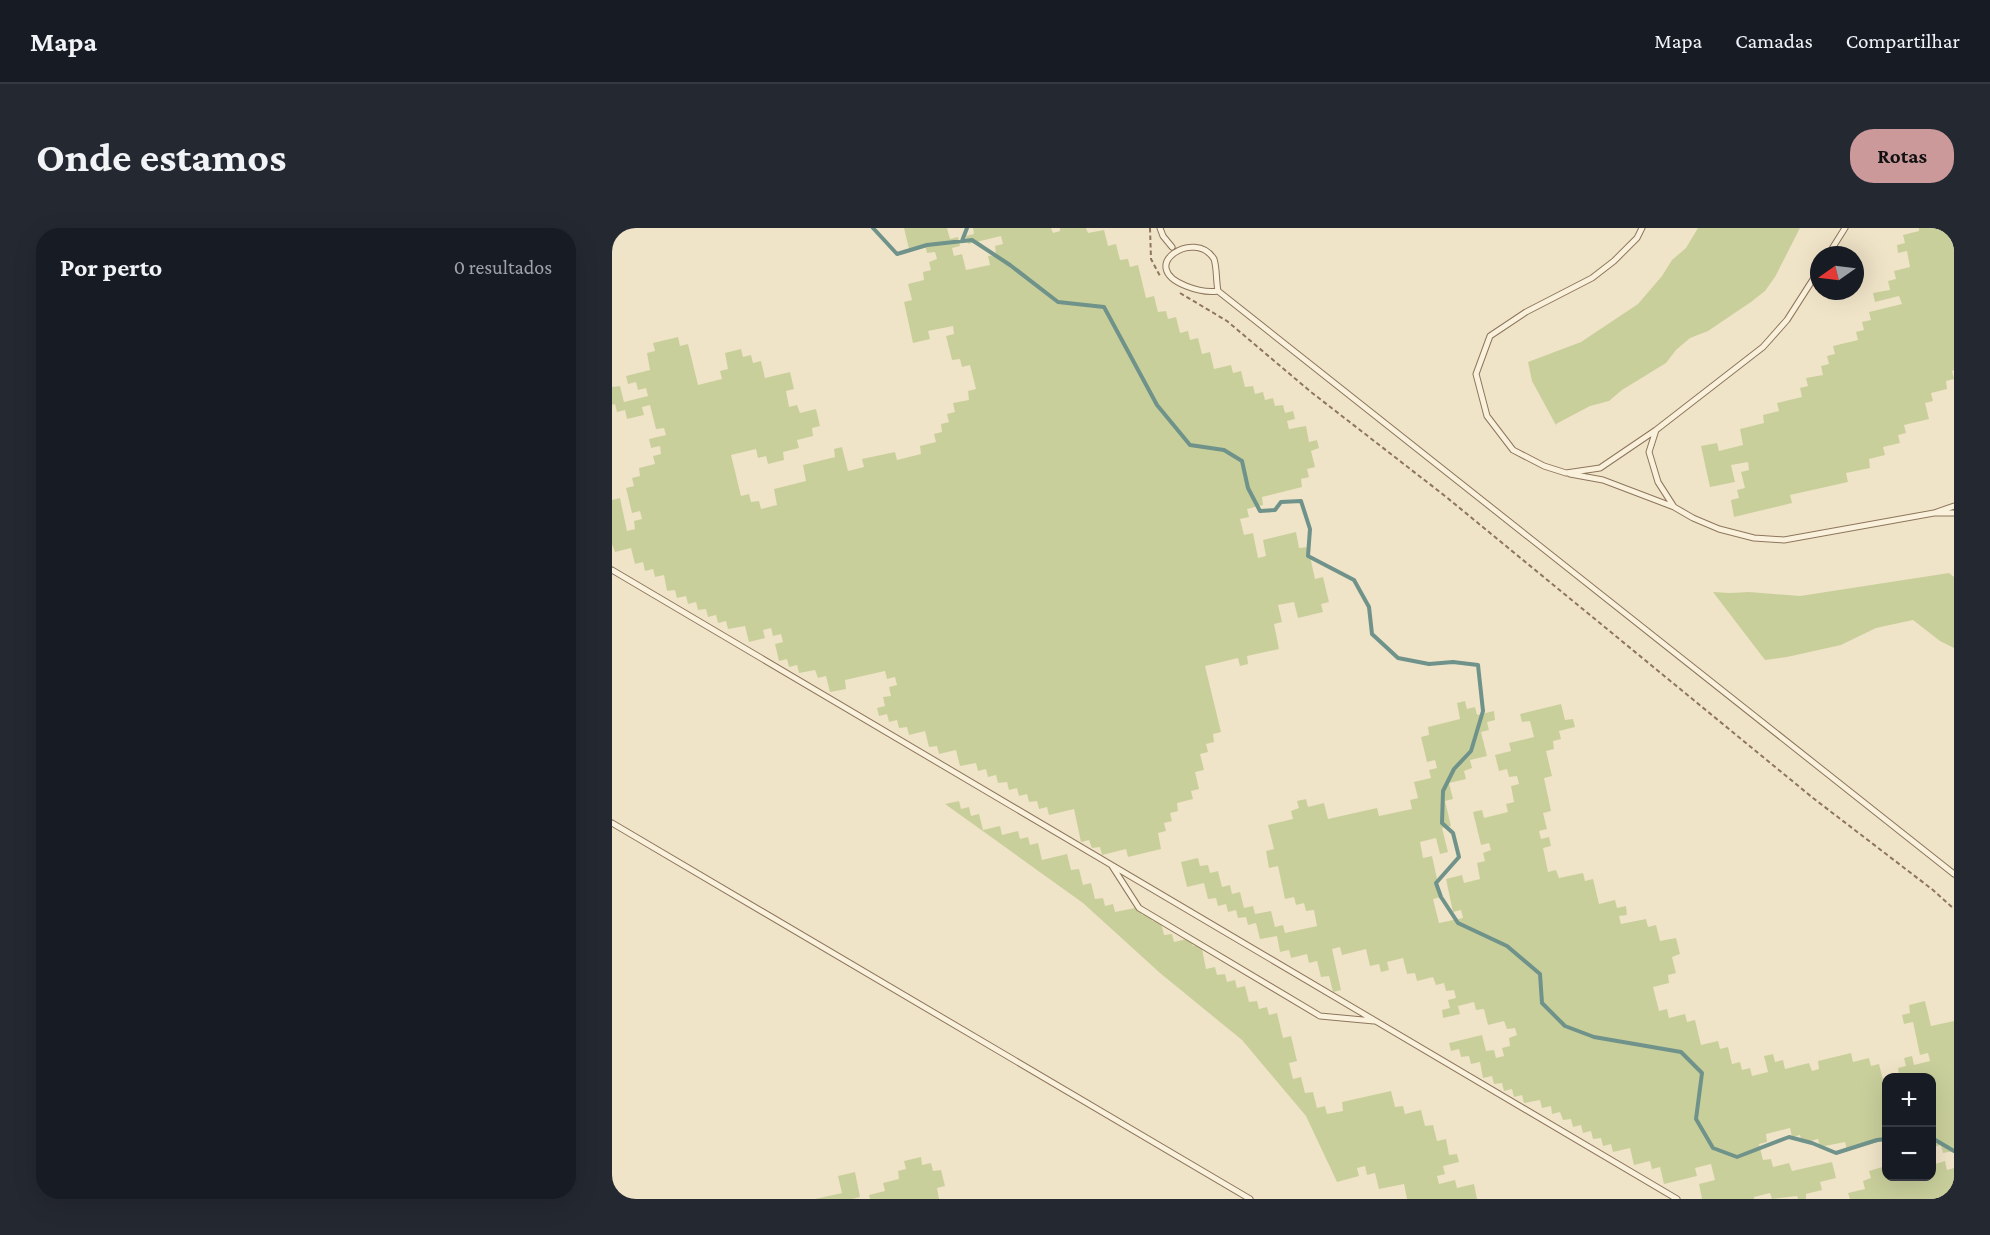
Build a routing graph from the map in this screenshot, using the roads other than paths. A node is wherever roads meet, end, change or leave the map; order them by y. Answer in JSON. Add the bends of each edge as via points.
{"nodes":[{"id":1,"x":1161,"y":228,"type":"edge"},
{"id":2,"x":1642,"y":228,"type":"edge"},
{"id":3,"x":1845,"y":228,"type":"edge"},
{"id":4,"x":1195,"y":240,"type":"dead end"},
{"id":5,"x":1834,"y":246,"type":"edge"},
{"id":6,"x":1810,"y":284,"type":"edge"},
{"id":7,"x":1218,"y":291,"type":"junction"},
{"id":8,"x":1656,"y":430,"type":"junction"},
{"id":9,"x":1566,"y":473,"type":"junction"},
{"id":10,"x":1954,"y":506,"type":"edge"},
{"id":11,"x":1674,"y":507,"type":"junction"},
{"id":12,"x":1934,"y":513,"type":"junction"},
{"id":13,"x":1954,"y":513,"type":"edge"},
{"id":14,"x":612,"y":570,"type":"edge"},
{"id":15,"x":612,"y":823,"type":"edge"},
{"id":16,"x":1111,"y":865,"type":"junction"},
{"id":17,"x":1954,"y":874,"type":"edge"},
{"id":18,"x":1377,"y":1022,"type":"junction"},
{"id":19,"x":1250,"y":1199,"type":"edge"},
{"id":20,"x":1677,"y":1199,"type":"edge"}],
"edges":[{"from":1,"to":7,"type":"lane","via":[[1163,236],[1174,245],[1166,255],[1166,269],[1172,280],[1196,290]]},
{"from":2,"to":9,"type":"lane","via":[[1622,254],[1592,278],[1526,312],[1490,336],[1476,374],[1487,416],[1513,450]]},
{"from":3,"to":5,"type":"lane"},
{"from":4,"to":7,"type":"lane","via":[[1207,247],[1215,260]]},
{"from":6,"to":8,"type":"lane","via":[[1787,320],[1763,347]]},
{"from":7,"to":17,"type":"lane"},
{"from":8,"to":9,"type":"lane","via":[[1600,468]]},
{"from":8,"to":11,"type":"lane","via":[[1649,452],[1658,482]]},
{"from":9,"to":11,"type":"lane","via":[[1603,480]]},
{"from":10,"to":12,"type":"lane"},
{"from":11,"to":12,"type":"lane","via":[[1719,529],[1754,538],[1784,540]]},
{"from":12,"to":13,"type":"lane"},
{"from":14,"to":16,"type":"lane"},
{"from":15,"to":19,"type":"lane"},
{"from":16,"to":18,"type":"lane"},
{"from":16,"to":18,"type":"lane","via":[[1139,908],[1320,1016]]},
{"from":18,"to":20,"type":"lane"}]}
